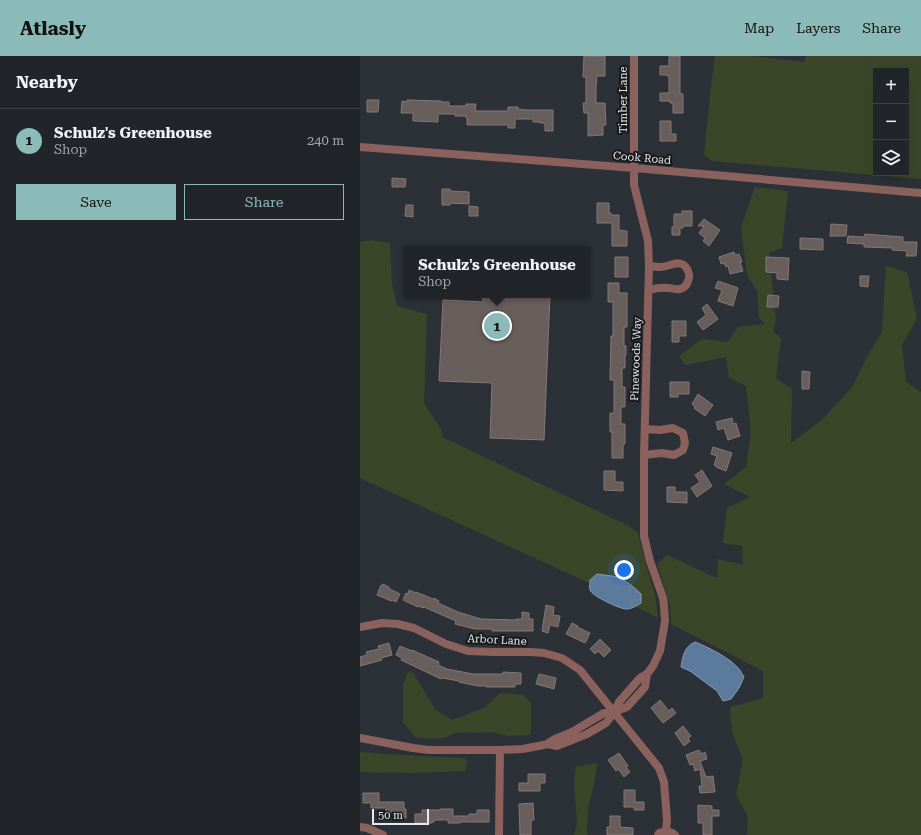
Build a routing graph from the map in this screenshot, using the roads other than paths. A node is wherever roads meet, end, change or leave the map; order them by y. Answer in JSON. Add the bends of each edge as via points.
{"nodes":[{"id":1,"x":634,"y":56,"type":"edge"},
{"id":2,"x":360,"y":147,"type":"edge"},
{"id":3,"x":634,"y":168,"type":"junction"},
{"id":4,"x":921,"y":193,"type":"edge"},
{"id":5,"x":649,"y":266,"type":"junction"},
{"id":6,"x":649,"y":290,"type":"junction"},
{"id":7,"x":645,"y":429,"type":"junction"},
{"id":8,"x":644,"y":455,"type":"junction"},
{"id":9,"x":360,"y":627,"type":"edge"},
{"id":10,"x":614,"y":712,"type":"junction"},
{"id":11,"x":360,"y":738,"type":"edge"},
{"id":12,"x":500,"y":750,"type":"junction"},
{"id":13,"x":360,"y":827,"type":"edge"},
{"id":14,"x":666,"y":831,"type":"junction"},
{"id":15,"x":383,"y":835,"type":"edge"},
{"id":16,"x":499,"y":835,"type":"edge"},
{"id":17,"x":658,"y":835,"type":"edge"},
{"id":18,"x":675,"y":835,"type":"edge"}],
"edges":[{"from":1,"to":3,"type":"street","name":"Timber Lane"},
{"from":2,"to":3,"type":"street","name":"Cook Road"},
{"from":3,"to":4,"type":"street","name":"Cook Road"},
{"from":3,"to":5,"type":"street","name":"Pinewoods Way","via":[[634,185],[648,241]]},
{"from":5,"to":6,"type":"street","name":"Pinewoods Way"},
{"from":5,"to":6,"type":"street","via":[[659,268],[674,263],[682,264],[686,266],[689,279],[686,286],[680,289],[659,287]]},
{"from":6,"to":7,"type":"street","name":"Pinewoods Way"},
{"from":7,"to":8,"type":"street","name":"Pinewoods Way"},
{"from":7,"to":8,"type":"street","via":[[673,428],[683,433],[685,443],[683,450],[674,454]]},
{"from":8,"to":10,"type":"street","name":"Pinewoods Way","via":[[644,536],[663,598],[665,621],[660,651],[653,666],[623,697]]},
{"from":9,"to":10,"type":"street","name":"Arbor Lane","via":[[382,623],[398,624],[414,628],[446,644],[468,651],[544,653],[562,658],[580,670]]},
{"from":10,"to":12,"type":"street","via":[[604,713],[547,744]]},
{"from":10,"to":14,"type":"street","name":"Arbor Lane","via":[[659,768],[664,782]]},
{"from":11,"to":12,"type":"street","via":[[425,749]]},
{"from":12,"to":16,"type":"street"},
{"from":13,"to":15,"type":"street"},
{"from":14,"to":17,"type":"street"},
{"from":14,"to":18,"type":"street"}]}
